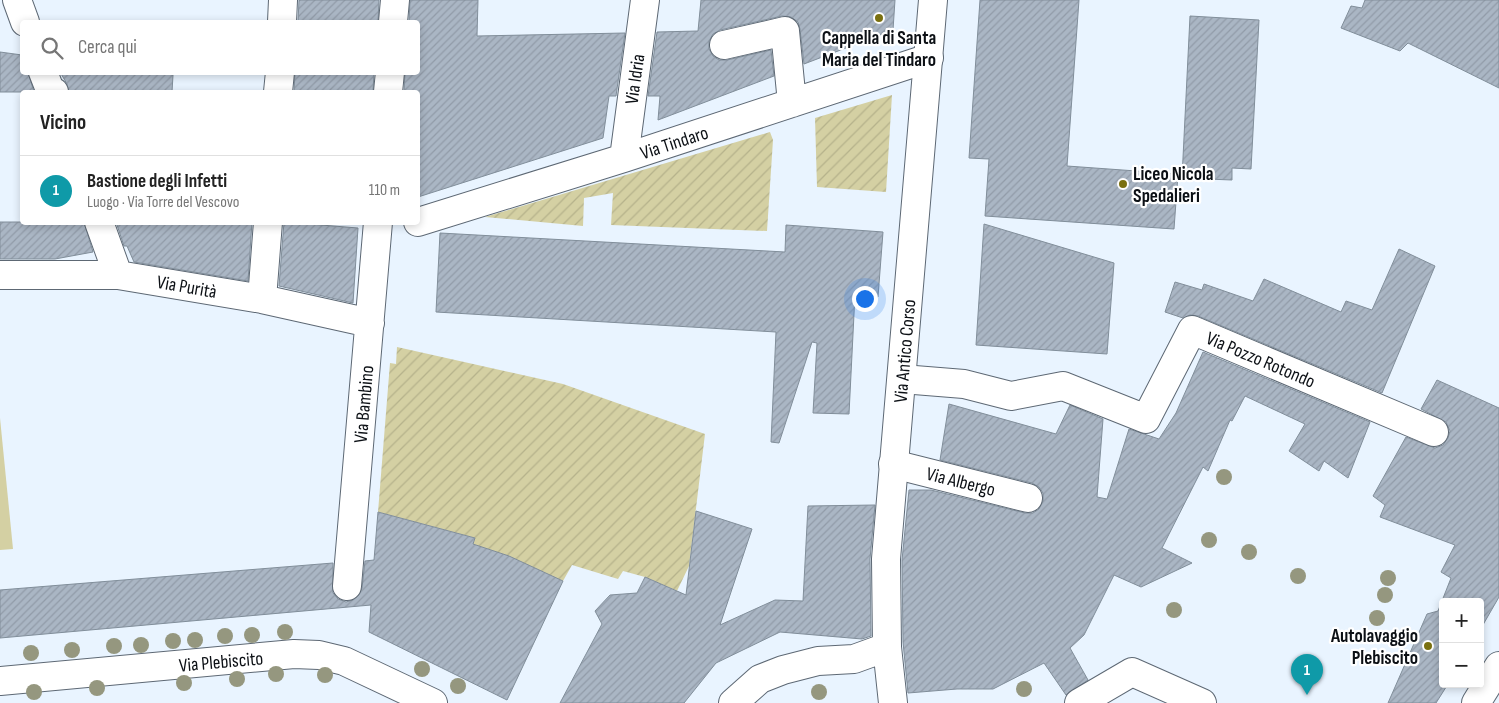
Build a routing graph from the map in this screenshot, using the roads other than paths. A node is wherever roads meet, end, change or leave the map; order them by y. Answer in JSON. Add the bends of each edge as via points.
{"nodes":[{"id":1,"x":17,"y":0,"type":"edge"},
{"id":2,"x":283,"y":0,"type":"edge"},
{"id":3,"x":395,"y":0,"type":"edge"},
{"id":4,"x":645,"y":0,"type":"edge"},
{"id":5,"x":933,"y":0,"type":"edge"},
{"id":6,"x":24,"y":20,"type":"edge"},
{"id":7,"x":282,"y":20,"type":"edge"},
{"id":8,"x":393,"y":20,"type":"edge"},
{"id":9,"x":724,"y":46,"type":"dead end"},
{"id":10,"x":929,"y":58,"type":"junction"},
{"id":11,"x":44,"y":75,"type":"edge"},
{"id":12,"x":280,"y":75,"type":"edge"},
{"id":13,"x":390,"y":75,"type":"edge"},
{"id":14,"x":50,"y":90,"type":"edge"},
{"id":15,"x":278,"y":90,"type":"edge"},
{"id":16,"x":388,"y":90,"type":"edge"},
{"id":17,"x":792,"y":103,"type":"junction"},
{"id":18,"x":624,"y":158,"type":"junction"},
{"id":19,"x":420,"y":221,"type":"edge"},
{"id":20,"x":100,"y":225,"type":"edge"},
{"id":21,"x":268,"y":225,"type":"edge"},
{"id":22,"x":398,"y":225,"type":"edge"},
{"id":23,"x":378,"y":228,"type":"edge"},
{"id":24,"x":0,"y":274,"type":"edge"},
{"id":25,"x":118,"y":275,"type":"junction"},
{"id":26,"x":262,"y":299,"type":"junction"},
{"id":27,"x":370,"y":323,"type":"junction"},
{"id":28,"x":902,"y":379,"type":"junction"},
{"id":29,"x":1434,"y":432,"type":"dead end"},
{"id":30,"x":893,"y":464,"type":"junction"},
{"id":31,"x":1028,"y":498,"type":"dead end"},
{"id":32,"x":347,"y":586,"type":"dead end"},
{"id":33,"x":887,"y":647,"type":"junction"},
{"id":34,"x":1499,"y":666,"type":"edge"},
{"id":35,"x":0,"y":681,"type":"edge"},
{"id":36,"x":433,"y":703,"type":"edge"},
{"id":37,"x":733,"y":703,"type":"edge"},
{"id":38,"x":893,"y":703,"type":"edge"},
{"id":39,"x":1079,"y":703,"type":"edge"},
{"id":40,"x":1202,"y":703,"type":"edge"},
{"id":41,"x":1476,"y":703,"type":"edge"}],
"edges":[{"from":1,"to":6,"type":"street"},
{"from":2,"to":7,"type":"street"},
{"from":3,"to":8,"type":"street"},
{"from":4,"to":18,"type":"street","name":"Via Idria"},
{"from":5,"to":10,"type":"street","name":"Via Antico Corso"},
{"from":9,"to":17,"type":"street","via":[[785,31]]},
{"from":10,"to":17,"type":"street","name":"Via Tindaro"},
{"from":10,"to":28,"type":"street","name":"Via Antico Corso"},
{"from":11,"to":14,"type":"street"},
{"from":12,"to":15,"type":"street"},
{"from":13,"to":16,"type":"street"},
{"from":17,"to":18,"type":"street","name":"Via Tindaro"},
{"from":18,"to":19,"type":"street","name":"Via Tindaro"},
{"from":20,"to":25,"type":"street"},
{"from":21,"to":26,"type":"street"},
{"from":22,"to":23,"type":"street","name":"Via Tindaro"},
{"from":23,"to":27,"type":"street","name":"Via Bambino"},
{"from":24,"to":25,"type":"street","name":"Via Purità"},
{"from":25,"to":26,"type":"street","name":"Via Purità"},
{"from":26,"to":27,"type":"street","name":"Via Purità"},
{"from":27,"to":32,"type":"street","name":"Via Bambino"},
{"from":28,"to":29,"type":"street","name":"Via Pozzo Rotondo","via":[[964,384],[1011,396],[1063,386],[1146,419],[1192,330]]},
{"from":28,"to":30,"type":"street","name":"Via Antico Corso"},
{"from":30,"to":31,"type":"street","name":"Via Albergo"},
{"from":30,"to":33,"type":"street","name":"Via Antico Corso","via":[[886,559]]},
{"from":33,"to":37,"type":"street","via":[[854,659],[818,661],[784,670],[760,679]]},
{"from":33,"to":38,"type":"street","name":"Via Antico Corso"},
{"from":34,"to":41,"type":"street"},
{"from":35,"to":36,"type":"street","name":"Via Plebiscito","via":[[294,654],[319,655],[344,660]]},
{"from":39,"to":40,"type":"street","via":[[1132,672]]}]}
